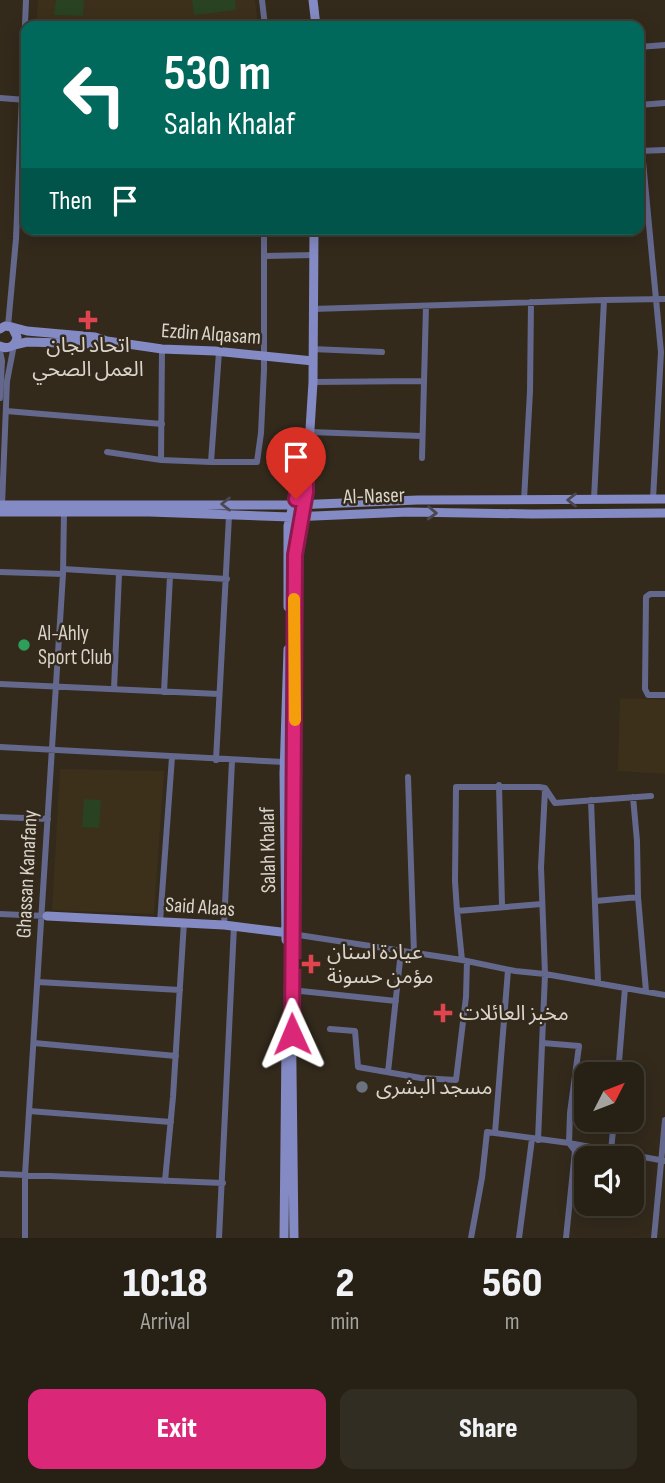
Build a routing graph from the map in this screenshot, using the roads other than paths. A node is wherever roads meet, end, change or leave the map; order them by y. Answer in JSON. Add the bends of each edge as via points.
{"nodes":[{"id":1,"x":26,"y":0,"type":"edge"},
{"id":2,"x":262,"y":0,"type":"edge"},
{"id":3,"x":313,"y":0,"type":"edge"},
{"id":4,"x":26,"y":21,"type":"edge"},
{"id":5,"x":264,"y":21,"type":"edge"},
{"id":6,"x":315,"y":21,"type":"edge"},
{"id":7,"x":665,"y":45,"type":"edge"},
{"id":8,"x":644,"y":47,"type":"edge"},
{"id":9,"x":0,"y":98,"type":"edge"},
{"id":10,"x":21,"y":100,"type":"edge"},
{"id":11,"x":665,"y":103,"type":"edge"},
{"id":12,"x":644,"y":105,"type":"edge"},
{"id":13,"x":665,"y":150,"type":"edge"},
{"id":14,"x":644,"y":151,"type":"edge"},
{"id":15,"x":21,"y":152,"type":"edge"},
{"id":16,"x":644,"y":188,"type":"edge"},
{"id":17,"x":264,"y":235,"type":"edge"},
{"id":18,"x":314,"y":235,"type":"edge"},
{"id":19,"x":314,"y":255,"type":"junction"},
{"id":20,"x":265,"y":256,"type":"junction"},
{"id":21,"x":656,"y":299,"type":"junction"},
{"id":22,"x":665,"y":299,"type":"edge"},
{"id":23,"x":604,"y":300,"type":"junction"},
{"id":24,"x":530,"y":302,"type":"junction"},
{"id":25,"x":426,"y":306,"type":"junction"},
{"id":26,"x":312,"y":309,"type":"junction"},
{"id":27,"x":4,"y":328,"type":"edge"},
{"id":28,"x":107,"y":341,"type":"junction"},
{"id":29,"x":14,"y":345,"type":"junction"},
{"id":30,"x":0,"y":348,"type":"edge"},
{"id":31,"x":162,"y":349,"type":"junction"},
{"id":32,"x":312,"y":349,"type":"junction"},
{"id":33,"x":219,"y":352,"type":"junction"},
{"id":34,"x":382,"y":352,"type":"dead end"},
{"id":35,"x":262,"y":355,"type":"junction"},
{"id":36,"x":313,"y":361,"type":"junction"},
{"id":37,"x":422,"y":381,"type":"junction"},
{"id":38,"x":313,"y":382,"type":"junction"},
{"id":39,"x":0,"y":398,"type":"edge"},
{"id":40,"x":6,"y":411,"type":"junction"},
{"id":41,"x":162,"y":424,"type":"junction"},
{"id":42,"x":310,"y":432,"type":"junction"},
{"id":43,"x":421,"y":436,"type":"junction"},
{"id":44,"x":107,"y":452,"type":"dead end"},
{"id":45,"x":422,"y":457,"type":"dead end"},
{"id":46,"x":161,"y":460,"type":"junction"},
{"id":47,"x":211,"y":462,"type":"junction"},
{"id":48,"x":594,"y":499,"type":"junction"},
{"id":49,"x":653,"y":499,"type":"junction"},
{"id":50,"x":665,"y":499,"type":"edge"},
{"id":51,"x":524,"y":500,"type":"junction"},
{"id":52,"x":299,"y":505,"type":"junction"},
{"id":53,"x":1,"y":507,"type":"edge"},
{"id":54,"x":64,"y":513,"type":"junction"},
{"id":55,"x":665,"y":513,"type":"edge"},
{"id":56,"x":229,"y":516,"type":"junction"},
{"id":57,"x":290,"y":517,"type":"junction"},
{"id":58,"x":303,"y":517,"type":"junction"},
{"id":59,"x":0,"y":572,"type":"edge"},
{"id":60,"x":63,"y":572,"type":"junction"},
{"id":61,"x":119,"y":574,"type":"junction"},
{"id":62,"x":170,"y":576,"type":"junction"},
{"id":63,"x":227,"y":579,"type":"junction"},
{"id":64,"x":665,"y":594,"type":"edge"},
{"id":65,"x":0,"y":684,"type":"edge"},
{"id":66,"x":55,"y":687,"type":"junction"},
{"id":67,"x":114,"y":689,"type":"junction"},
{"id":68,"x":164,"y":692,"type":"junction"},
{"id":69,"x":219,"y":695,"type":"junction"},
{"id":70,"x":665,"y":695,"type":"edge"},
{"id":71,"x":0,"y":747,"type":"edge"},
{"id":72,"x":51,"y":750,"type":"junction"},
{"id":73,"x":172,"y":757,"type":"junction"},
{"id":74,"x":216,"y":760,"type":"junction"},
{"id":75,"x":232,"y":761,"type":"junction"},
{"id":76,"x":284,"y":762,"type":"junction"},
{"id":77,"x":408,"y":777,"type":"dead end"},
{"id":78,"x":499,"y":785,"type":"junction"},
{"id":79,"x":545,"y":788,"type":"junction"},
{"id":80,"x":651,"y":796,"type":"dead end"},
{"id":81,"x":633,"y":797,"type":"junction"},
{"id":82,"x":591,"y":800,"type":"junction"},
{"id":83,"x":0,"y":817,"type":"edge"},
{"id":84,"x":48,"y":820,"type":"junction"},
{"id":85,"x":638,"y":897,"type":"junction"},
{"id":86,"x":596,"y":901,"type":"junction"},
{"id":87,"x":542,"y":904,"type":"junction"},
{"id":88,"x":502,"y":905,"type":"junction"},
{"id":89,"x":457,"y":911,"type":"junction"},
{"id":90,"x":0,"y":914,"type":"edge"},
{"id":91,"x":44,"y":916,"type":"junction"},
{"id":92,"x":160,"y":922,"type":"junction"},
{"id":93,"x":184,"y":922,"type":"junction"},
{"id":94,"x":229,"y":925,"type":"junction"},
{"id":95,"x":289,"y":933,"type":"junction"},
{"id":96,"x":401,"y":951,"type":"junction"},
{"id":97,"x":414,"y":953,"type":"junction"},
{"id":98,"x":465,"y":961,"type":"junction"},
{"id":99,"x":508,"y":970,"type":"junction"},
{"id":100,"x":545,"y":974,"type":"junction"},
{"id":101,"x":38,"y":982,"type":"junction"},
{"id":102,"x":598,"y":982,"type":"junction"},
{"id":103,"x":625,"y":988,"type":"junction"},
{"id":104,"x":180,"y":990,"type":"junction"},
{"id":105,"x":291,"y":990,"type":"junction"},
{"id":106,"x":646,"y":991,"type":"junction"},
{"id":107,"x":665,"y":995,"type":"edge"},
{"id":108,"x":396,"y":1001,"type":"junction"},
{"id":109,"x":330,"y":1029,"type":"dead end"},
{"id":110,"x":34,"y":1043,"type":"junction"},
{"id":111,"x":543,"y":1043,"type":"junction"},
{"id":112,"x":176,"y":1056,"type":"junction"},
{"id":113,"x":619,"y":1062,"type":"edge"},
{"id":114,"x":388,"y":1072,"type":"junction"},
{"id":115,"x":29,"y":1111,"type":"junction"},
{"id":116,"x":665,"y":1121,"type":"edge"},
{"id":117,"x":171,"y":1122,"type":"junction"},
{"id":118,"x":495,"y":1133,"type":"junction"},
{"id":119,"x":535,"y":1139,"type":"junction"},
{"id":120,"x":569,"y":1143,"type":"junction"},
{"id":121,"x":585,"y":1146,"type":"edge"},
{"id":122,"x":644,"y":1157,"type":"edge"},
{"id":123,"x":663,"y":1160,"type":"edge"},
{"id":124,"x":0,"y":1174,"type":"edge"},
{"id":125,"x":25,"y":1175,"type":"junction"},
{"id":126,"x":165,"y":1181,"type":"junction"},
{"id":127,"x":223,"y":1183,"type":"junction"},
{"id":128,"x":657,"y":1219,"type":"junction"},
{"id":129,"x":665,"y":1220,"type":"edge"},
{"id":130,"x":25,"y":1238,"type":"edge"},
{"id":131,"x":219,"y":1238,"type":"edge"},
{"id":132,"x":284,"y":1238,"type":"edge"},
{"id":133,"x":294,"y":1238,"type":"edge"},
{"id":134,"x":471,"y":1238,"type":"edge"},
{"id":135,"x":519,"y":1238,"type":"edge"},
{"id":136,"x":566,"y":1238,"type":"edge"},
{"id":137,"x":653,"y":1238,"type":"edge"}],
"edges":[{"from":1,"to":4,"type":"street"},
{"from":2,"to":5,"type":"street"},
{"from":3,"to":6,"type":"main road"},
{"from":7,"to":8,"type":"street"},
{"from":9,"to":10,"type":"street"},
{"from":11,"to":12,"type":"street"},
{"from":13,"to":14,"type":"street"},
{"from":15,"to":27,"type":"street"},
{"from":16,"to":21,"type":"street"},
{"from":17,"to":20,"type":"street"},
{"from":18,"to":19,"type":"main road","name":"Salah Khalaf"},
{"from":19,"to":20,"type":"street"},
{"from":19,"to":26,"type":"main road","name":"Salah Khalaf"},
{"from":20,"to":35,"type":"street"},
{"from":21,"to":22,"type":"street"},
{"from":21,"to":23,"type":"street"},
{"from":21,"to":49,"type":"street","via":[[661,352]]},
{"from":23,"to":24,"type":"street"},
{"from":23,"to":48,"type":"street"},
{"from":24,"to":25,"type":"street"},
{"from":24,"to":51,"type":"street"},
{"from":25,"to":26,"type":"street"},
{"from":25,"to":37,"type":"street"},
{"from":26,"to":32,"type":"main road","name":"Salah Khalaf"},
{"from":27,"to":28,"type":"main road","name":"Ezdin Alqasam"},
{"from":27,"to":29,"type":"main road","via":[[17,337]]},
{"from":28,"to":29,"type":"main road","name":"Ezdin Alqasam"},
{"from":28,"to":31,"type":"main road","name":"Ezdin Alqasam"},
{"from":29,"to":30,"type":"main road","name":"Ezdin Alqasam"},
{"from":29,"to":40,"type":"street"},
{"from":30,"to":39,"type":"street"},
{"from":31,"to":33,"type":"main road","name":"Ezdin Alqasam"},
{"from":31,"to":41,"type":"street"},
{"from":32,"to":34,"type":"street"},
{"from":32,"to":36,"type":"main road","name":"Salah Khalaf"},
{"from":33,"to":35,"type":"main road","name":"Ezdin Alqasam"},
{"from":33,"to":47,"type":"street"},
{"from":35,"to":36,"type":"main road","name":"Ezdin Alqasam"},
{"from":35,"to":47,"type":"street","via":[[257,462]]},
{"from":36,"to":38,"type":"main road","name":"Salah Khalaf"},
{"from":37,"to":38,"type":"street"},
{"from":37,"to":43,"type":"street"},
{"from":38,"to":42,"type":"main road","name":"Salah Khalaf"},
{"from":40,"to":41,"type":"street"},
{"from":40,"to":53,"type":"street"},
{"from":41,"to":46,"type":"street"},
{"from":42,"to":43,"type":"street"},
{"from":42,"to":52,"type":"main road","name":"Salah Khalaf"},
{"from":43,"to":45,"type":"street"},
{"from":44,"to":46,"type":"street"},
{"from":46,"to":47,"type":"street"},
{"from":48,"to":49,"type":"main road","name":"Al-Naser"},
{"from":48,"to":51,"type":"main road","name":"Al-Naser","one_way":true},
{"from":49,"to":50,"type":"main road","name":"Al-Naser"},
{"from":51,"to":52,"type":"main road","name":"Al-Naser"},
{"from":52,"to":53,"type":"main road","name":"Al-Naser","one_way":true},
{"from":52,"to":57,"type":"main road","name":"Salah Khalaf"},
{"from":52,"to":58,"type":"main road","name":"Salah Khalaf"},
{"from":53,"to":54,"type":"main road","name":"Al-Naser"},
{"from":54,"to":56,"type":"main road","name":"Al-Naser"},
{"from":54,"to":60,"type":"street","name":"Ghassan Kanafany"},
{"from":58,"to":55,"type":"main road","name":"Al-Naser","one_way":true,"via":[[408,512]]},
{"from":56,"to":57,"type":"main road","name":"Al-Naser"},
{"from":56,"to":63,"type":"street"},
{"from":57,"to":58,"type":"main road","name":"Al-Naser"},
{"from":57,"to":76,"type":"main road","name":"Salah Khalaf"},
{"from":58,"to":95,"type":"main road","name":"Salah Khalaf","via":[[295,555]]},
{"from":59,"to":60,"type":"street"},
{"from":60,"to":61,"type":"street"},
{"from":60,"to":66,"type":"street","name":"Ghassan Kanafany"},
{"from":61,"to":62,"type":"street"},
{"from":61,"to":67,"type":"street"},
{"from":62,"to":63,"type":"street"},
{"from":62,"to":68,"type":"street"},
{"from":63,"to":69,"type":"street"},
{"from":64,"to":70,"type":"street","via":[[646,597],[645,689],[648,695]]},
{"from":65,"to":66,"type":"street"},
{"from":66,"to":67,"type":"street"},
{"from":66,"to":72,"type":"street","name":"Ghassan Kanafany"},
{"from":67,"to":68,"type":"street"},
{"from":68,"to":69,"type":"street"},
{"from":69,"to":74,"type":"street"},
{"from":71,"to":72,"type":"street"},
{"from":72,"to":73,"type":"street"},
{"from":72,"to":84,"type":"street","name":"Ghassan Kanafany"},
{"from":73,"to":74,"type":"street"},
{"from":73,"to":92,"type":"street"},
{"from":74,"to":75,"type":"street"},
{"from":75,"to":76,"type":"street"},
{"from":75,"to":94,"type":"street"},
{"from":76,"to":95,"type":"main road","name":"Salah Khalaf"},
{"from":77,"to":97,"type":"street"},
{"from":78,"to":79,"type":"street"},
{"from":78,"to":88,"type":"street"},
{"from":78,"to":89,"type":"street","via":[[456,787]]},
{"from":79,"to":82,"type":"street","via":[[555,803]]},
{"from":79,"to":87,"type":"street"},
{"from":80,"to":81,"type":"street"},
{"from":81,"to":82,"type":"street"},
{"from":81,"to":85,"type":"street"},
{"from":82,"to":86,"type":"street"},
{"from":83,"to":84,"type":"street"},
{"from":84,"to":91,"type":"street","name":"Ghassan Kanafany"},
{"from":85,"to":86,"type":"street"},
{"from":85,"to":106,"type":"street"},
{"from":86,"to":102,"type":"street"},
{"from":87,"to":88,"type":"street"},
{"from":87,"to":100,"type":"street"},
{"from":88,"to":89,"type":"street"},
{"from":89,"to":98,"type":"street"},
{"from":90,"to":91,"type":"street"},
{"from":91,"to":92,"type":"main road","name":"Said Alaas"},
{"from":91,"to":101,"type":"street","name":"Ghassan Kanafany"},
{"from":92,"to":93,"type":"main road","name":"Said Alaas"},
{"from":93,"to":94,"type":"main road","name":"Said Alaas"},
{"from":93,"to":104,"type":"street"},
{"from":94,"to":95,"type":"main road","name":"Said Alaas"},
{"from":94,"to":127,"type":"street"},
{"from":95,"to":96,"type":"street","name":"Said Alaas"},
{"from":95,"to":105,"type":"main road","name":"Salah Khalaf"},
{"from":95,"to":132,"type":"main road","name":"Salah Khalaf"},
{"from":96,"to":97,"type":"street","name":"Said Alaas"},
{"from":96,"to":108,"type":"street"},
{"from":97,"to":98,"type":"street","name":"Said Alaas"},
{"from":98,"to":99,"type":"street","name":"Said Alaas"},
{"from":98,"to":114,"type":"street","via":[[466,997],[456,1080]]},
{"from":99,"to":100,"type":"street","name":"Said Alaas"},
{"from":99,"to":118,"type":"street"},
{"from":100,"to":102,"type":"street","name":"Said Alaas"},
{"from":100,"to":111,"type":"street"},
{"from":101,"to":104,"type":"street"},
{"from":101,"to":110,"type":"street","name":"Ghassan Kanafany"},
{"from":102,"to":103,"type":"street","name":"Said Alaas"},
{"from":103,"to":106,"type":"street","name":"Said Alaas"},
{"from":103,"to":113,"type":"street"},
{"from":104,"to":112,"type":"street"},
{"from":105,"to":108,"type":"street"},
{"from":105,"to":133,"type":"main road","name":"Salah Khalaf"},
{"from":106,"to":107,"type":"street","name":"Said Alaas"},
{"from":108,"to":114,"type":"street"},
{"from":109,"to":114,"type":"street","via":[[355,1031],[358,1067]]},
{"from":110,"to":112,"type":"street"},
{"from":110,"to":115,"type":"street","name":"Ghassan Kanafany"},
{"from":111,"to":119,"type":"street"},
{"from":111,"to":120,"type":"street","via":[[579,1046]]},
{"from":112,"to":117,"type":"street"},
{"from":115,"to":117,"type":"street"},
{"from":115,"to":125,"type":"street","name":"Ghassan Kanafany"},
{"from":116,"to":123,"type":"street"},
{"from":117,"to":126,"type":"street"},
{"from":118,"to":119,"type":"street"},
{"from":118,"to":134,"type":"street","via":[[487,1132]]},
{"from":119,"to":120,"type":"street"},
{"from":119,"to":135,"type":"street"},
{"from":120,"to":121,"type":"street"},
{"from":120,"to":136,"type":"street","via":[[575,1151]]},
{"from":122,"to":123,"type":"street"},
{"from":123,"to":128,"type":"street"},
{"from":124,"to":125,"type":"street"},
{"from":125,"to":126,"type":"street"},
{"from":125,"to":130,"type":"street","name":"Ghassan Kanafany"},
{"from":126,"to":127,"type":"street"},
{"from":127,"to":131,"type":"street"},
{"from":128,"to":129,"type":"street"},
{"from":128,"to":137,"type":"street"}]}
